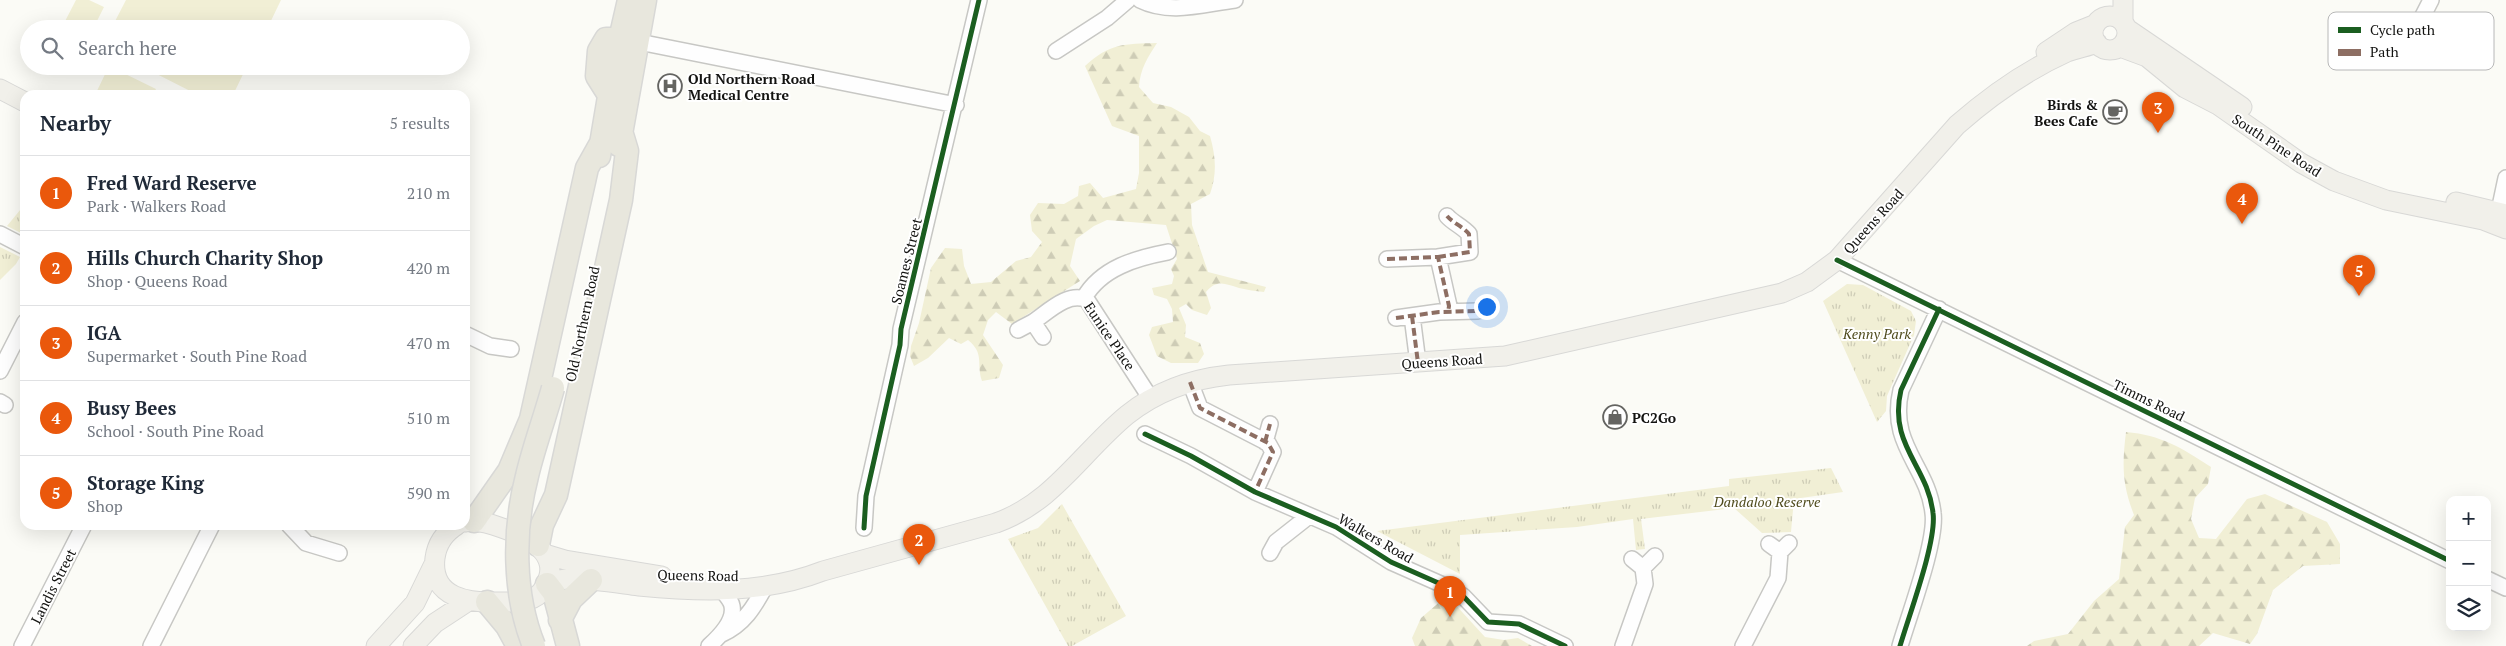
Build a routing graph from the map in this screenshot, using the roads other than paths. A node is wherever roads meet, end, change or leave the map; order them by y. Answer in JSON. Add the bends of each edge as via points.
{"nodes":[{"id":1,"x":628,"y":0,"type":"edge"},
{"id":2,"x":645,"y":0,"type":"edge"},
{"id":3,"x":979,"y":0,"type":"edge"},
{"id":4,"x":1128,"y":0,"type":"edge"},
{"id":5,"x":1140,"y":0,"type":"edge"},
{"id":6,"x":1235,"y":0,"type":"edge"},
{"id":7,"x":2123,"y":0,"type":"edge"},
{"id":8,"x":2431,"y":0,"type":"edge"},
{"id":9,"x":2425,"y":12,"type":"edge"},
{"id":10,"x":2112,"y":18,"type":"edge"},
{"id":11,"x":628,"y":40,"type":"junction"},
{"id":12,"x":2097,"y":43,"type":"junction"},
{"id":13,"x":2120,"y":47,"type":"junction"},
{"id":14,"x":1056,"y":51,"type":"dead end"},
{"id":15,"x":2024,"y":74,"type":"junction"},
{"id":16,"x":0,"y":89,"type":"edge"},
{"id":17,"x":20,"y":99,"type":"edge"},
{"id":18,"x":0,"y":100,"type":"edge"},
{"id":19,"x":956,"y":105,"type":"junction"},
{"id":20,"x":20,"y":110,"type":"edge"},
{"id":21,"x":621,"y":131,"type":"junction"},
{"id":22,"x":601,"y":143,"type":"junction"},
{"id":23,"x":2506,"y":178,"type":"edge"},
{"id":24,"x":2503,"y":212,"type":"edge"},
{"id":25,"x":1447,"y":216,"type":"dead end"},
{"id":26,"x":2506,"y":229,"type":"edge"},
{"id":27,"x":0,"y":234,"type":"edge"},
{"id":28,"x":20,"y":244,"type":"edge"},
{"id":29,"x":1168,"y":252,"type":"dead end"},
{"id":30,"x":1438,"y":257,"type":"junction"},
{"id":31,"x":1387,"y":259,"type":"dead end"},
{"id":32,"x":1837,"y":260,"type":"junction"},
{"id":33,"x":1084,"y":298,"type":"junction"},
{"id":34,"x":1939,"y":309,"type":"junction"},
{"id":35,"x":1478,"y":311,"type":"dead end"},
{"id":36,"x":1448,"y":312,"type":"junction"},
{"id":37,"x":1412,"y":316,"type":"junction"},
{"id":38,"x":1396,"y":318,"type":"dead end"},
{"id":39,"x":1033,"y":322,"type":"junction"},
{"id":40,"x":1018,"y":330,"type":"dead end"},
{"id":41,"x":20,"y":332,"type":"edge"},
{"id":42,"x":470,"y":336,"type":"edge"},
{"id":43,"x":1043,"y":337,"type":"dead end"},
{"id":44,"x":511,"y":349,"type":"dead end"},
{"id":45,"x":1418,"y":363,"type":"junction"},
{"id":46,"x":0,"y":371,"type":"edge"},
{"id":47,"x":1190,"y":382,"type":"junction"},
{"id":48,"x":560,"y":389,"type":"junction"},
{"id":49,"x":1151,"y":399,"type":"junction"},
{"id":50,"x":1270,"y":424,"type":"dead end"},
{"id":51,"x":1145,"y":434,"type":"dead end"},
{"id":52,"x":1265,"y":442,"type":"junction"},
{"id":53,"x":1255,"y":492,"type":"junction"},
{"id":54,"x":1309,"y":516,"type":"junction"},
{"id":55,"x":470,"y":517,"type":"edge"},
{"id":56,"x":470,"y":522,"type":"edge"},
{"id":57,"x":864,"y":528,"type":"dead end"},
{"id":58,"x":81,"y":530,"type":"edge"},
{"id":59,"x":209,"y":530,"type":"edge"},
{"id":60,"x":294,"y":530,"type":"edge"},
{"id":61,"x":436,"y":533,"type":"edge"},
{"id":62,"x":1779,"y":546,"type":"dead end"},
{"id":63,"x":541,"y":550,"type":"junction"},
{"id":64,"x":339,"y":553,"type":"dead end"},
{"id":65,"x":1270,"y":553,"type":"dead end"},
{"id":66,"x":1655,"y":556,"type":"dead end"},
{"id":67,"x":2446,"y":559,"type":"edge"},
{"id":68,"x":434,"y":564,"type":"junction"},
{"id":69,"x":823,"y":572,"type":"junction"},
{"id":70,"x":591,"y":580,"type":"junction"},
{"id":71,"x":2491,"y":581,"type":"edge"},
{"id":72,"x":547,"y":582,"type":"junction"},
{"id":73,"x":765,"y":587,"type":"junction"},
{"id":74,"x":2506,"y":588,"type":"edge"},
{"id":75,"x":721,"y":589,"type":"junction"},
{"id":76,"x":477,"y":602,"type":"junction"},
{"id":77,"x":560,"y":620,"type":"junction"},
{"id":78,"x":722,"y":634,"type":"junction"},
{"id":79,"x":22,"y":646,"type":"edge"},
{"id":80,"x":151,"y":646,"type":"edge"},
{"id":81,"x":376,"y":646,"type":"edge"},
{"id":82,"x":413,"y":646,"type":"edge"},
{"id":83,"x":518,"y":646,"type":"edge"},
{"id":84,"x":534,"y":646,"type":"edge"},
{"id":85,"x":549,"y":646,"type":"edge"},
{"id":86,"x":568,"y":646,"type":"edge"},
{"id":87,"x":709,"y":646,"type":"edge"},
{"id":88,"x":1565,"y":646,"type":"edge"},
{"id":89,"x":1622,"y":646,"type":"edge"},
{"id":90,"x":1743,"y":646,"type":"edge"},
{"id":91,"x":1900,"y":646,"type":"edge"}],
"edges":[{"from":1,"to":11,"type":"highway","name":"Old Northern Road"},
{"from":2,"to":11,"type":"highway","name":"Old Northern Road"},
{"from":3,"to":19,"type":"street","name":"Soames Street"},
{"from":4,"to":14,"type":"street","via":[[1107,18]]},
{"from":5,"to":6,"type":"street","via":[[1157,8],[1170,9]]},
{"from":7,"to":10,"type":"main road"},
{"from":8,"to":9,"type":"street"},
{"from":10,"to":12,"type":"main road","via":[[2094,34]]},
{"from":10,"to":13,"type":"main road","via":[[2126,39]]},
{"from":10,"to":15,"type":"main road","name":"Queens Road","via":[[2076,32],[2038,58]]},
{"from":10,"to":24,"type":"main road","name":"South Pine Road","via":[[2293,143],[2343,172],[2393,189]]},
{"from":11,"to":19,"type":"street"},
{"from":11,"to":21,"type":"highway","name":"Old Northern Road"},
{"from":11,"to":22,"type":"highway","name":"Old Northern Road","via":[[609,95]]},
{"from":12,"to":13,"type":"main road","name":"South Pine Road","via":[[2110,50]]},
{"from":12,"to":15,"type":"main road","name":"Queens Road","via":[[2067,52]]},
{"from":13,"to":26,"type":"main road","name":"South Pine Road","via":[[2147,57],[2186,88],[2222,108],[2301,163],[2334,180],[2386,200],[2475,218]]},
{"from":15,"to":32,"type":"main road","name":"Queens Road","via":[[1958,125]]},
{"from":16,"to":17,"type":"main road"},
{"from":18,"to":20,"type":"main road"},
{"from":19,"to":57,"type":"street","name":"Soames Street","via":[[901,330],[866,496]]},
{"from":21,"to":48,"type":"highway","name":"Old Northern Road"},
{"from":21,"to":63,"type":"highway","via":[[627,151],[621,200],[556,495],[542,525]]},
{"from":22,"to":48,"type":"highway","name":"Old Northern Road"},
{"from":22,"to":55,"type":"highway","via":[[587,168],[531,419],[506,477]]},
{"from":23,"to":24,"type":"street"},
{"from":25,"to":30,"type":"street","via":[[1469,234],[1470,252]]},
{"from":27,"to":28,"type":"street"},
{"from":29,"to":33,"type":"street","via":[[1138,258],[1120,266],[1094,283]]},
{"from":30,"to":31,"type":"street"},
{"from":30,"to":36,"type":"street"},
{"from":32,"to":34,"type":"street","name":"Timms Road"},
{"from":32,"to":45,"type":"main road","name":"Queens Road","via":[[1807,282],[1769,297],[1505,356]]},
{"from":33,"to":39,"type":"street","name":"Eunice Place","via":[[1070,298]]},
{"from":33,"to":49,"type":"street","name":"Eunice Place"},
{"from":34,"to":67,"type":"street","name":"Timms Road"},
{"from":34,"to":91,"type":"street","via":[[1898,403],[1900,432],[1930,499],[1934,525]]},
{"from":35,"to":36,"type":"street"},
{"from":36,"to":37,"type":"street"},
{"from":37,"to":38,"type":"street"},
{"from":37,"to":45,"type":"street"},
{"from":39,"to":40,"type":"street","name":"Eunice Place"},
{"from":39,"to":43,"type":"street"},
{"from":41,"to":46,"type":"street"},
{"from":42,"to":44,"type":"street","via":[[490,346]]},
{"from":45,"to":47,"type":"main road","name":"Queens Road","via":[[1229,375]]},
{"from":47,"to":49,"type":"main road","name":"Queens Road"},
{"from":47,"to":52,"type":"street","via":[[1200,408]]},
{"from":48,"to":84,"type":"highway","name":"Old Northern Road","bridge":true,"via":[[527,475],[519,523],[522,594]]},
{"from":48,"to":85,"type":"highway","name":"Old Northern Road","via":[[533,523],[535,592]]},
{"from":49,"to":69,"type":"main road","name":"Queens Road","via":[[1126,416],[1052,490],[1015,516]]},
{"from":50,"to":52,"type":"street"},
{"from":51,"to":53,"type":"street","name":"Walkers Road"},
{"from":52,"to":53,"type":"street","via":[[1273,452]]},
{"from":53,"to":54,"type":"street","name":"Walkers Road"},
{"from":54,"to":65,"type":"street","via":[[1276,542]]},
{"from":54,"to":88,"type":"street","name":"Walkers Road","via":[[1336,527],[1391,562],[1452,589],[1488,622],[1520,624]]},
{"from":56,"to":63,"type":"main road","via":[[510,531]]},
{"from":58,"to":79,"type":"street","name":"Landis Street"},
{"from":59,"to":80,"type":"street"},
{"from":60,"to":64,"type":"street","via":[[306,543]]},
{"from":61,"to":68,"type":"main road"},
{"from":62,"to":90,"type":"street","via":[[1778,578]]},
{"from":63,"to":69,"type":"main road","name":"Queens Road","via":[[668,577],[717,578],[793,571]]},
{"from":63,"to":72,"type":"main road","via":[[550,569]]},
{"from":66,"to":89,"type":"street","via":[[1638,563],[1645,584]]},
{"from":68,"to":76,"type":"main road","via":[[442,586],[454,595]]},
{"from":68,"to":81,"type":"main road","via":[[415,603]]},
{"from":69,"to":73,"type":"main road","name":"Queens Road","via":[[796,582]]},
{"from":70,"to":72,"type":"main road","name":"Queens Road"},
{"from":70,"to":75,"type":"main road","name":"Queens Road","via":[[667,588]]},
{"from":70,"to":77,"type":"highway","via":[[571,600]]},
{"from":71,"to":74,"type":"street"},
{"from":72,"to":76,"type":"main road","via":[[537,596],[526,601]]},
{"from":72,"to":77,"type":"highway","via":[[554,593]]},
{"from":73,"to":75,"type":"main road","name":"Queens Road"},
{"from":73,"to":78,"type":"street","via":[[736,628]]},
{"from":75,"to":78,"type":"street","via":[[732,606],[732,614]]},
{"from":76,"to":82,"type":"main road","via":[[435,623]]},
{"from":76,"to":83,"type":"highway","via":[[507,626]]},
{"from":77,"to":86,"type":"highway"},
{"from":78,"to":87,"type":"street"}]}
